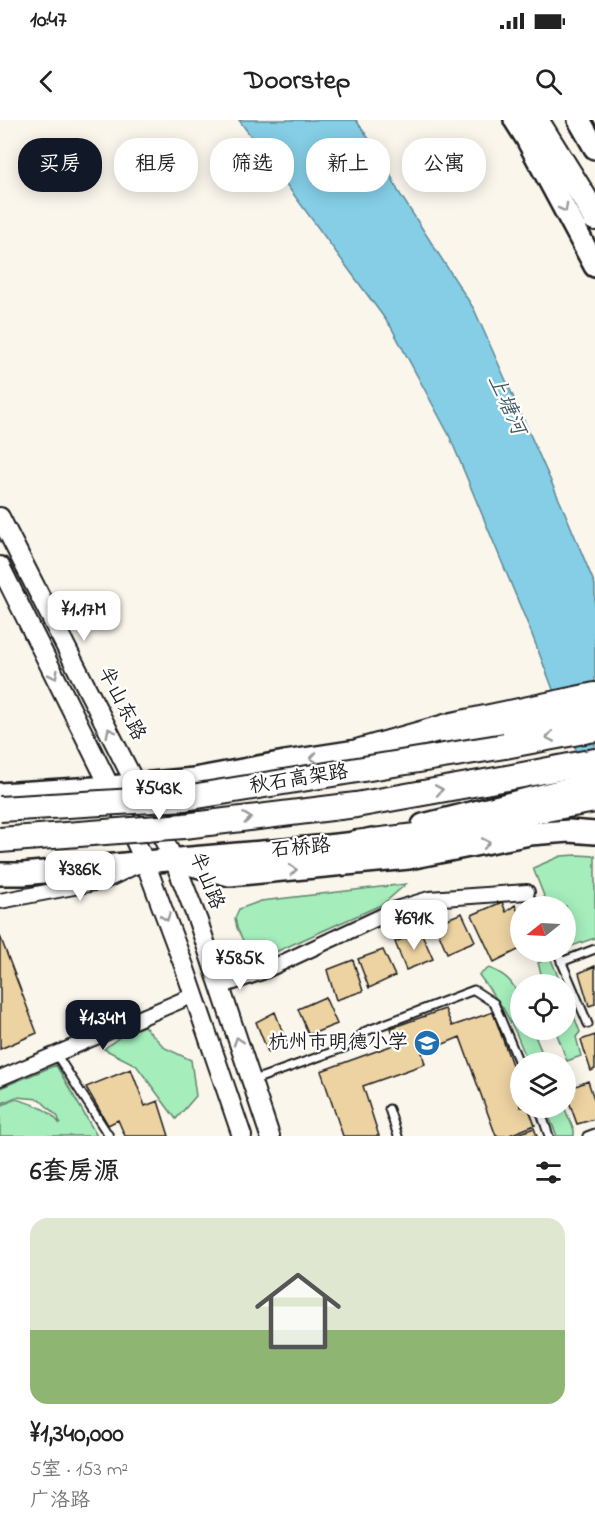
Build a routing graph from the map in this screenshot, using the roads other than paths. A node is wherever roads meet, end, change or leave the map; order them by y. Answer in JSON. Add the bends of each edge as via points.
{"nodes":[{"id":1,"x":515,"y":120,"type":"edge"},
{"id":2,"x":536,"y":120,"type":"edge"},
{"id":3,"x":553,"y":120,"type":"edge"},
{"id":4,"x":579,"y":120,"type":"edge"},
{"id":5,"x":595,"y":148,"type":"edge"},
{"id":6,"x":595,"y":189,"type":"edge"},
{"id":7,"x":595,"y":218,"type":"edge"},
{"id":8,"x":595,"y":266,"type":"edge"},
{"id":9,"x":0,"y":517,"type":"edge"},
{"id":10,"x":0,"y":566,"type":"edge"},
{"id":11,"x":595,"y":695,"type":"edge"},
{"id":12,"x":595,"y":711,"type":"edge"},
{"id":13,"x":595,"y":729,"type":"edge"},
{"id":14,"x":360,"y":751,"type":"junction"},
{"id":15,"x":595,"y":761,"type":"edge"},
{"id":16,"x":136,"y":784,"type":"junction"},
{"id":17,"x":110,"y":787,"type":"junction"},
{"id":18,"x":590,"y":789,"type":"edge"},
{"id":19,"x":0,"y":794,"type":"edge"},
{"id":20,"x":0,"y":809,"type":"edge"},
{"id":21,"x":595,"y":833,"type":"edge"},
{"id":22,"x":0,"y":840,"type":"edge"},
{"id":23,"x":356,"y":843,"type":"junction"},
{"id":24,"x":174,"y":860,"type":"junction"},
{"id":25,"x":145,"y":862,"type":"junction"},
{"id":26,"x":0,"y":874,"type":"edge"},
{"id":27,"x":527,"y":892,"type":"joint"},
{"id":28,"x":529,"y":896,"type":"edge"},
{"id":29,"x":0,"y":901,"type":"edge"},
{"id":30,"x":595,"y":949,"type":"edge"},
{"id":31,"x":576,"y":956,"type":"edge"},
{"id":32,"x":561,"y":962,"type":"edge"},
{"id":33,"x":220,"y":987,"type":"junction"},
{"id":34,"x":194,"y":995,"type":"junction"},
{"id":35,"x":588,"y":1024,"type":"dead end"},
{"id":36,"x":514,"y":1052,"type":"edge"},
{"id":37,"x":56,"y":1054,"type":"junction"},
{"id":38,"x":0,"y":1078,"type":"edge"},
{"id":39,"x":251,"y":1081,"type":"junction"},
{"id":40,"x":389,"y":1108,"type":"dead end"},
{"id":41,"x":543,"y":1118,"type":"edge"},
{"id":42,"x":595,"y":1133,"type":"edge"},
{"id":43,"x":109,"y":1136,"type":"edge"},
{"id":44,"x":242,"y":1136,"type":"edge"},
{"id":45,"x":270,"y":1136,"type":"edge"},
{"id":46,"x":398,"y":1136,"type":"edge"},
{"id":47,"x":549,"y":1136,"type":"edge"},
{"id":48,"x":587,"y":1136,"type":"edge"}],
"edges":[{"from":1,"to":8,"type":"main road","one_way":true},
{"from":2,"to":7,"type":"highway"},
{"from":3,"to":6,"type":"highway"},
{"from":4,"to":5,"type":"main road"},
{"from":16,"to":9,"type":"main road","name":"半山东路","one_way":true},
{"from":10,"to":17,"type":"main road","one_way":true},
{"from":11,"to":14,"type":"highway","via":[[452,725]]},
{"from":12,"to":14,"type":"main road"},
{"from":13,"to":20,"type":"highway","name":"秋石高架路","one_way":true,"bridge":true,"via":[[185,798]]},
{"from":14,"to":16,"type":"main road","one_way":true},
{"from":22,"to":15,"type":"highway","name":"秋石高架路","one_way":true,"bridge":true,"via":[[184,826],[356,805]]},
{"from":16,"to":17,"type":"main road"},
{"from":16,"to":24,"type":"main road","name":"半山路"},
{"from":16,"to":25,"type":"main road"},
{"from":17,"to":19,"type":"main road"},
{"from":17,"to":25,"type":"main road"},
{"from":18,"to":23,"type":"main road","name":"石桥路"},
{"from":18,"to":23,"type":"highway","via":[[502,818],[433,834]]},
{"from":24,"to":21,"type":"main road","one_way":true,"via":[[230,875],[409,858],[530,834]]},
{"from":23,"to":24,"type":"main road","name":"石桥路"},
{"from":24,"to":25,"type":"main road","name":"石桥路"},
{"from":24,"to":33,"type":"main road","name":"半山路"},
{"from":25,"to":26,"type":"main road","name":"石桥路"},
{"from":25,"to":29,"type":"street","via":[[105,882]]},
{"from":25,"to":34,"type":"main road","one_way":true},
{"from":27,"to":28,"type":"lane"},
{"from":27,"to":33,"type":"street","via":[[429,899],[399,908],[262,972]]},
{"from":30,"to":31,"type":"lane"},
{"from":32,"to":35,"type":"lane"},
{"from":39,"to":33,"type":"main road","name":"半山路","one_way":true},
{"from":34,"to":37,"type":"street"},
{"from":34,"to":44,"type":"main road"},
{"from":36,"to":39,"type":"lane","via":[[494,1004],[474,990],[366,1031],[346,1047]]},
{"from":37,"to":38,"type":"street"},
{"from":37,"to":43,"type":"lane"},
{"from":39,"to":45,"type":"main road","name":"半山路"},
{"from":40,"to":46,"type":"lane"},
{"from":41,"to":47,"type":"lane"},
{"from":42,"to":48,"type":"lane"}]}
